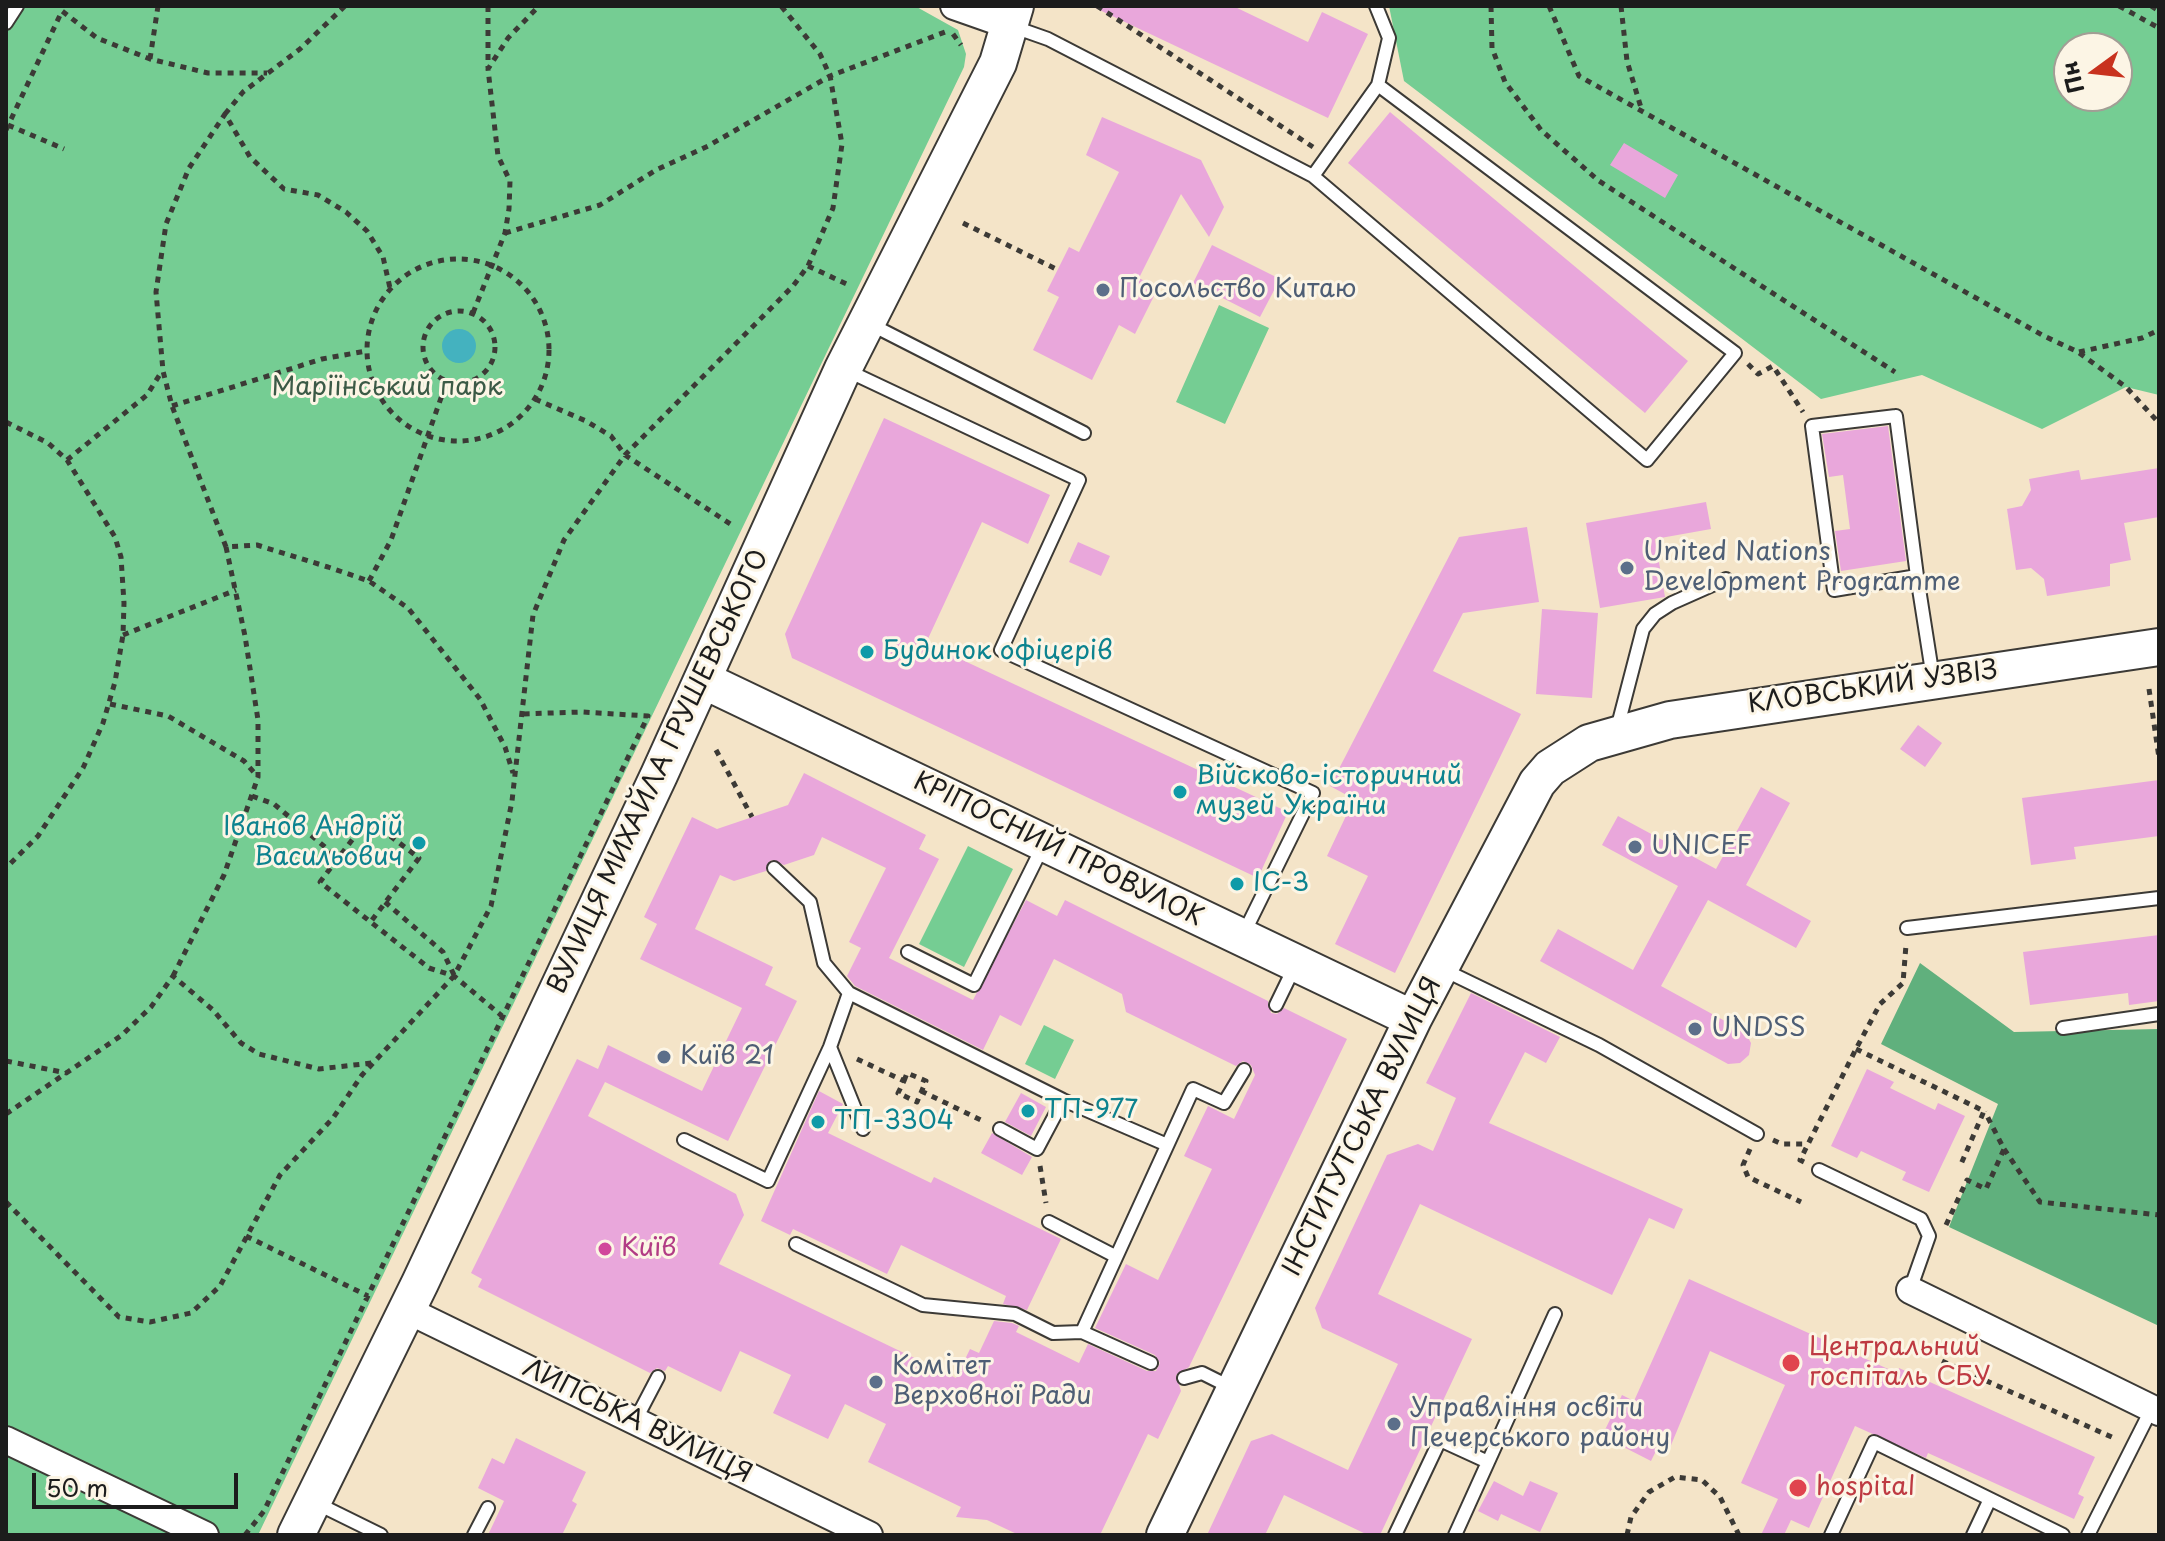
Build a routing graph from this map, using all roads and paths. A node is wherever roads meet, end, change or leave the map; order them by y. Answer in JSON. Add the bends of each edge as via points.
{"nodes":[{"id":1,"x":17,"y":6,"type":"edge"},
{"id":2,"x":158,"y":6,"type":"edge"},
{"id":3,"x":345,"y":6,"type":"edge"},
{"id":4,"x":488,"y":6,"type":"edge"},
{"id":5,"x":539,"y":6,"type":"edge"},
{"id":6,"x":781,"y":6,"type":"edge"},
{"id":7,"x":954,"y":6,"type":"edge"},
{"id":8,"x":1097,"y":6,"type":"edge"},
{"id":9,"x":1376,"y":6,"type":"edge"},
{"id":10,"x":1491,"y":6,"type":"edge"},
{"id":11,"x":1549,"y":6,"type":"edge"},
{"id":12,"x":1621,"y":6,"type":"edge"},
{"id":13,"x":2119,"y":6,"type":"edge"},
{"id":14,"x":2151,"y":6,"type":"edge"},
{"id":15,"x":60,"y":8,"type":"edge"},
{"id":16,"x":2159,"y":11,"type":"edge"},
{"id":17,"x":1013,"y":16,"type":"edge"},
{"id":18,"x":6,"y":23,"type":"edge"},
{"id":19,"x":2159,"y":28,"type":"edge"},
{"id":20,"x":961,"y":45,"type":"dead end"},
{"id":21,"x":150,"y":59,"type":"junction"},
{"id":22,"x":488,"y":69,"type":"junction"},
{"id":23,"x":267,"y":73,"type":"junction"},
{"id":24,"x":830,"y":76,"type":"junction"},
{"id":25,"x":1378,"y":85,"type":"junction"},
{"id":26,"x":1642,"y":111,"type":"junction"},
{"id":27,"x":225,"y":114,"type":"junction"},
{"id":28,"x":7,"y":128,"type":"edge"},
{"id":29,"x":64,"y":149,"type":"dead end"},
{"id":30,"x":1328,"y":156,"type":"junction"},
{"id":31,"x":1313,"y":176,"type":"junction"},
{"id":32,"x":963,"y":223,"type":"dead end"},
{"id":33,"x":505,"y":233,"type":"junction"},
{"id":34,"x":493,"y":265,"type":"junction"},
{"id":35,"x":808,"y":266,"type":"junction"},
{"id":36,"x":1058,"y":270,"type":"dead end"},
{"id":37,"x":851,"y":286,"type":"dead end"},
{"id":38,"x":390,"y":288,"type":"junction"},
{"id":39,"x":473,"y":313,"type":"junction"},
{"id":40,"x":866,"y":323,"type":"junction"},
{"id":41,"x":2159,"y":330,"type":"edge"},
{"id":42,"x":366,"y":351,"type":"junction"},
{"id":43,"x":2078,"y":352,"type":"junction"},
{"id":44,"x":1735,"y":353,"type":"junction"},
{"id":45,"x":843,"y":369,"type":"junction"},
{"id":46,"x":163,"y":371,"type":"junction"},
{"id":47,"x":1895,"y":372,"type":"dead end"},
{"id":48,"x":447,"y":381,"type":"junction"},
{"id":49,"x":535,"y":399,"type":"junction"},
{"id":50,"x":172,"y":406,"type":"junction"},
{"id":51,"x":6,"y":422,"type":"edge"},
{"id":52,"x":2159,"y":423,"type":"edge"},
{"id":53,"x":1812,"y":426,"type":"junction"},
{"id":54,"x":1084,"y":433,"type":"dead end"},
{"id":55,"x":428,"y":437,"type":"junction"},
{"id":56,"x":625,"y":455,"type":"junction"},
{"id":57,"x":67,"y":460,"type":"junction"},
{"id":58,"x":735,"y":527,"type":"dead end"},
{"id":59,"x":226,"y":547,"type":"junction"},
{"id":60,"x":1917,"y":576,"type":"junction"},
{"id":61,"x":1726,"y":579,"type":"dead end"},
{"id":62,"x":369,"y":581,"type":"junction"},
{"id":63,"x":236,"y":590,"type":"junction"},
{"id":64,"x":123,"y":635,"type":"junction"},
{"id":65,"x":2159,"y":647,"type":"edge"},
{"id":66,"x":1933,"y":678,"type":"junction"},
{"id":67,"x":703,"y":680,"type":"junction"},
{"id":68,"x":2149,"y":689,"type":"dead end"},
{"id":69,"x":110,"y":704,"type":"junction"},
{"id":70,"x":520,"y":714,"type":"junction"},
{"id":71,"x":1603,"y":737,"type":"junction"},
{"id":72,"x":716,"y":750,"type":"dead end"},
{"id":73,"x":2159,"y":758,"type":"edge"},
{"id":74,"x":258,"y":777,"type":"junction"},
{"id":75,"x":514,"y":778,"type":"junction"},
{"id":76,"x":251,"y":796,"type":"junction"},
{"id":77,"x":752,"y":817,"type":"dead end"},
{"id":78,"x":1045,"y":843,"type":"junction"},
{"id":79,"x":338,"y":858,"type":"junction"},
{"id":80,"x":6,"y":868,"type":"edge"},
{"id":81,"x":774,"y":868,"type":"dead end"},
{"id":82,"x":2159,"y":898,"type":"edge"},
{"id":83,"x":385,"y":902,"type":"junction"},
{"id":84,"x":372,"y":920,"type":"junction"},
{"id":85,"x":1907,"y":928,"type":"joint"},
{"id":86,"x":1242,"y":937,"type":"junction"},
{"id":87,"x":908,"y":952,"type":"dead end"},
{"id":88,"x":1296,"y":963,"type":"junction"},
{"id":89,"x":1441,"y":968,"type":"junction"},
{"id":90,"x":173,"y":976,"type":"junction"},
{"id":91,"x":454,"y":976,"type":"junction"},
{"id":92,"x":849,"y":993,"type":"junction"},
{"id":93,"x":1276,"y":1005,"type":"dead end"},
{"id":94,"x":2159,"y":1014,"type":"edge"},
{"id":95,"x":502,"y":1016,"type":"junction"},
{"id":96,"x":1413,"y":1019,"type":"junction"},
{"id":97,"x":2063,"y":1028,"type":"dead end"},
{"id":98,"x":830,"y":1047,"type":"junction"},
{"id":99,"x":1856,"y":1049,"type":"junction"},
{"id":100,"x":6,"y":1061,"type":"edge"},
{"id":101,"x":374,"y":1062,"type":"junction"},
{"id":102,"x":1244,"y":1070,"type":"dead end"},
{"id":103,"x":67,"y":1073,"type":"junction"},
{"id":104,"x":904,"y":1081,"type":"junction"},
{"id":105,"x":921,"y":1091,"type":"junction"},
{"id":106,"x":1063,"y":1100,"type":"junction"},
{"id":107,"x":1984,"y":1111,"type":"junction"},
{"id":108,"x":6,"y":1114,"type":"edge"},
{"id":109,"x":863,"y":1129,"type":"dead end"},
{"id":110,"x":1000,"y":1129,"type":"joint"},
{"id":111,"x":1757,"y":1134,"type":"junction"},
{"id":112,"x":684,"y":1140,"type":"dead end"},
{"id":113,"x":1165,"y":1144,"type":"junction"},
{"id":114,"x":1037,"y":1149,"type":"junction"},
{"id":115,"x":2004,"y":1149,"type":"junction"},
{"id":116,"x":1961,"y":1164,"type":"dead end"},
{"id":117,"x":1819,"y":1170,"type":"dead end"},
{"id":118,"x":6,"y":1202,"type":"edge"},
{"id":119,"x":1801,"y":1202,"type":"dead end"},
{"id":120,"x":1953,"y":1205,"type":"dead end"},
{"id":121,"x":2159,"y":1215,"type":"edge"},
{"id":122,"x":1049,"y":1222,"type":"joint"},
{"id":123,"x":246,"y":1236,"type":"junction"},
{"id":124,"x":796,"y":1244,"type":"dead end"},
{"id":125,"x":1115,"y":1256,"type":"junction"},
{"id":126,"x":1910,"y":1290,"type":"joint"},
{"id":127,"x":368,"y":1296,"type":"junction"},
{"id":128,"x":405,"y":1309,"type":"junction"},
{"id":129,"x":1555,"y":1314,"type":"dead end"},
{"id":130,"x":1082,"y":1332,"type":"junction"},
{"id":131,"x":1942,"y":1361,"type":"dead end"},
{"id":132,"x":1151,"y":1363,"type":"dead end"},
{"id":133,"x":658,"y":1377,"type":"dead end"},
{"id":134,"x":1184,"y":1378,"type":"dead end"},
{"id":135,"x":1235,"y":1389,"type":"junction"},
{"id":136,"x":2155,"y":1410,"type":"edge"},
{"id":137,"x":635,"y":1421,"type":"junction"},
{"id":138,"x":6,"y":1440,"type":"edge"},
{"id":139,"x":2133,"y":1447,"type":"junction"},
{"id":140,"x":1488,"y":1462,"type":"junction"},
{"id":141,"x":1990,"y":1499,"type":"junction"},
{"id":142,"x":312,"y":1501,"type":"junction"},
{"id":143,"x":488,"y":1508,"type":"dead end"},
{"id":144,"x":205,"y":1535,"type":"edge"},
{"id":145,"x":245,"y":1535,"type":"edge"},
{"id":146,"x":296,"y":1535,"type":"edge"},
{"id":147,"x":381,"y":1535,"type":"edge"},
{"id":148,"x":474,"y":1535,"type":"edge"},
{"id":149,"x":869,"y":1535,"type":"edge"},
{"id":150,"x":1165,"y":1535,"type":"edge"},
{"id":151,"x":1395,"y":1535,"type":"edge"},
{"id":152,"x":1455,"y":1535,"type":"edge"},
{"id":153,"x":1627,"y":1535,"type":"edge"},
{"id":154,"x":1739,"y":1535,"type":"edge"},
{"id":155,"x":1831,"y":1535,"type":"edge"},
{"id":156,"x":1973,"y":1535,"type":"edge"},
{"id":157,"x":2063,"y":1535,"type":"edge"},
{"id":158,"x":2088,"y":1535,"type":"edge"}],
"edges":[{"from":1,"to":18,"type":"lane"},
{"from":2,"to":21,"type":"path"},
{"from":3,"to":23,"type":"path"},
{"from":4,"to":22,"type":"path"},
{"from":5,"to":22,"type":"path"},
{"from":6,"to":24,"type":"path","via":[[820,54]]},
{"from":7,"to":17,"type":"street"},
{"from":8,"to":30,"type":"path"},
{"from":9,"to":25,"type":"lane","via":[[1389,38]]},
{"from":10,"to":47,"type":"path","via":[[1492,48],[1505,82],[1541,130],[1599,181]]},
{"from":11,"to":26,"type":"path","via":[[1579,76]]},
{"from":12,"to":26,"type":"path","via":[[1627,61]]},
{"from":13,"to":19,"type":"path"},
{"from":14,"to":16,"type":"path"},
{"from":15,"to":21,"type":"path","via":[[97,38]]},
{"from":15,"to":28,"type":"path"},
{"from":17,"to":31,"type":"lane"},
{"from":17,"to":40,"type":"street","name":"ВУЛИЦЯ МИХАЙЛА ГРУШЕВСЬКОГО","via":[[998,63]]},
{"from":20,"to":24,"type":"path","via":[[951,31],[941,33]]},
{"from":21,"to":23,"type":"path","via":[[208,73]]},
{"from":22,"to":33,"type":"path","via":[[498,156],[510,181]]},
{"from":23,"to":27,"type":"path"},
{"from":24,"to":33,"type":"path","via":[[600,205]]},
{"from":24,"to":35,"type":"path","via":[[842,144],[840,172],[833,208]]},
{"from":25,"to":30,"type":"lane"},
{"from":25,"to":44,"type":"lane"},
{"from":26,"to":43,"type":"path"},
{"from":27,"to":38,"type":"path","via":[[250,157],[284,189],[318,195],[367,231],[383,257]]},
{"from":27,"to":46,"type":"path","via":[[189,168],[166,224],[156,292]]},
{"from":28,"to":29,"type":"path"},
{"from":30,"to":31,"type":"lane"},
{"from":31,"to":44,"type":"lane","via":[[1647,460]]},
{"from":32,"to":36,"type":"path"},
{"from":33,"to":34,"type":"path"},
{"from":34,"to":38,"type":"path","via":[[437,261]]},
{"from":34,"to":39,"type":"path"},
{"from":34,"to":49,"type":"path","via":[[529,292],[541,312],[549,356]]},
{"from":35,"to":37,"type":"path"},
{"from":35,"to":56,"type":"path"},
{"from":38,"to":42,"type":"path","via":[[372,318]]},
{"from":39,"to":48,"type":"path","via":[[493,335],[493,360],[471,381]]},
{"from":39,"to":48,"type":"path","via":[[449,312],[426,331],[426,360]]},
{"from":40,"to":45,"type":"street","name":"ВУЛИЦЯ МИХАЙЛА ГРУШЕВСЬКОГО"},
{"from":40,"to":54,"type":"lane"},
{"from":41,"to":43,"type":"path"},
{"from":42,"to":50,"type":"path","via":[[322,359]]},
{"from":42,"to":55,"type":"path","via":[[374,388],[384,404]]},
{"from":43,"to":52,"type":"path","via":[[2126,387]]},
{"from":44,"to":53,"type":"path","via":[[1758,374],[1773,366]]},
{"from":45,"to":67,"type":"street","name":"ВУЛИЦЯ МИХАЙЛА ГРУШЕВСЬКОГО"},
{"from":45,"to":86,"type":"lane","via":[[1079,480],[1001,650],[1313,793]]},
{"from":46,"to":50,"type":"path"},
{"from":46,"to":57,"type":"path","via":[[147,395]]},
{"from":48,"to":55,"type":"path"},
{"from":49,"to":55,"type":"path","via":[[522,415],[488,437]]},
{"from":49,"to":56,"type":"path","via":[[611,436]]},
{"from":50,"to":59,"type":"path"},
{"from":51,"to":57,"type":"path","via":[[48,443]]},
{"from":53,"to":60,"type":"lane","via":[[1896,416]]},
{"from":53,"to":60,"type":"lane","via":[[1834,590]]},
{"from":55,"to":62,"type":"path","via":[[391,540]]},
{"from":56,"to":58,"type":"path"},
{"from":56,"to":70,"type":"path","via":[[564,540],[545,581],[533,615]]},
{"from":57,"to":64,"type":"path","via":[[118,547]]},
{"from":59,"to":62,"type":"path","via":[[257,545]]},
{"from":59,"to":63,"type":"path"},
{"from":60,"to":66,"type":"lane"},
{"from":61,"to":71,"type":"lane","via":[[1672,603],[1643,629]]},
{"from":62,"to":75,"type":"path","via":[[408,608],[459,668],[492,720]]},
{"from":63,"to":64,"type":"path"},
{"from":63,"to":74,"type":"path","via":[[258,720]]},
{"from":64,"to":69,"type":"path"},
{"from":65,"to":66,"type":"street","name":"КЛОВСЬКИЙ УЗВІЗ"},
{"from":66,"to":71,"type":"street","name":"КЛОВСЬКИЙ УЗВІЗ","via":[[1732,709]]},
{"from":67,"to":78,"type":"street","name":"КРІПОСНИЙ ПРОВУЛОК"},
{"from":67,"to":128,"type":"street","name":"ВУЛИЦЯ МИХАЙЛА ГРУШЕВСЬКОГО"},
{"from":68,"to":73,"type":"path"},
{"from":69,"to":74,"type":"path","via":[[168,716],[244,761]]},
{"from":69,"to":80,"type":"path","via":[[69,792],[38,836]]},
{"from":70,"to":75,"type":"path"},
{"from":70,"to":95,"type":"path","via":[[648,716]]},
{"from":71,"to":89,"type":"street","name":"ІНСТИТУТСЬКА ВУЛИЦЯ","via":[[1550,768],[1537,783]]},
{"from":72,"to":77,"type":"path"},
{"from":74,"to":76,"type":"path"},
{"from":75,"to":91,"type":"path","via":[[491,906]]},
{"from":76,"to":79,"type":"path","via":[[274,804]]},
{"from":76,"to":90,"type":"path","via":[[224,875]]},
{"from":78,"to":86,"type":"street","name":"КРІПОСНИЙ ПРОВУЛОК"},
{"from":78,"to":87,"type":"lane","via":[[974,985]]},
{"from":79,"to":83,"type":"path","via":[[368,819],[419,858]]},
{"from":79,"to":84,"type":"path","via":[[320,882]]},
{"from":81,"to":92,"type":"lane","via":[[810,902],[824,963]]},
{"from":82,"to":85,"type":"lane"},
{"from":83,"to":84,"type":"path"},
{"from":83,"to":91,"type":"path","via":[[443,952]]},
{"from":84,"to":91,"type":"path","via":[[429,968]]},
{"from":85,"to":99,"type":"path","via":[[1903,983],[1880,1004]]},
{"from":86,"to":88,"type":"street","name":"КРІПОСНИЙ ПРОВУЛОК"},
{"from":88,"to":93,"type":"lane"},
{"from":88,"to":96,"type":"street","name":"КРІПОСНИЙ ПРОВУЛОК"},
{"from":89,"to":96,"type":"street","name":"ІНСТИТУТСЬКА ВУЛИЦЯ"},
{"from":89,"to":111,"type":"lane","via":[[1599,1045]]},
{"from":90,"to":101,"type":"path","via":[[259,1054],[319,1069]]},
{"from":90,"to":103,"type":"path","via":[[136,1022]]},
{"from":91,"to":95,"type":"path"},
{"from":91,"to":101,"type":"path"},
{"from":92,"to":98,"type":"lane"},
{"from":92,"to":106,"type":"lane"},
{"from":94,"to":97,"type":"lane"},
{"from":95,"to":127,"type":"path"},
{"from":96,"to":135,"type":"street","name":"ІНСТИТУТСЬКА ВУЛИЦЯ"},
{"from":98,"to":104,"type":"path"},
{"from":98,"to":109,"type":"lane"},
{"from":98,"to":112,"type":"lane","via":[[768,1181]]},
{"from":99,"to":107,"type":"path"},
{"from":99,"to":111,"type":"path","via":[[1807,1144],[1782,1144]]},
{"from":100,"to":103,"type":"path"},
{"from":101,"to":123,"type":"path","via":[[333,1118],[280,1175]]},
{"from":102,"to":113,"type":"lane","via":[[1224,1103],[1193,1089]]},
{"from":103,"to":108,"type":"path"},
{"from":104,"to":105,"type":"path","via":[[907,1073],[926,1081]]},
{"from":104,"to":105,"type":"path","via":[[898,1093],[917,1102]]},
{"from":105,"to":110,"type":"path"},
{"from":106,"to":113,"type":"lane"},
{"from":106,"to":114,"type":"lane"},
{"from":107,"to":115,"type":"path"},
{"from":107,"to":116,"type":"path"},
{"from":110,"to":114,"type":"lane"},
{"from":111,"to":119,"type":"path","via":[[1743,1165],[1748,1177]]},
{"from":113,"to":125,"type":"lane"},
{"from":114,"to":122,"type":"path"},
{"from":115,"to":120,"type":"path","via":[[1986,1189],[1967,1180]]},
{"from":115,"to":121,"type":"path","via":[[2040,1202]]},
{"from":117,"to":126,"type":"lane","via":[[1921,1219],[1929,1236]]},
{"from":118,"to":123,"type":"path","via":[[94,1295],[127,1321],[164,1321],[202,1306],[220,1286]]},
{"from":122,"to":125,"type":"lane"},
{"from":123,"to":127,"type":"path"},
{"from":124,"to":130,"type":"lane","via":[[923,1305],[1015,1314],[1053,1333]]},
{"from":125,"to":130,"type":"lane"},
{"from":126,"to":136,"type":"street"},
{"from":127,"to":145,"type":"path","via":[[264,1511]]},
{"from":128,"to":137,"type":"street","name":"ЛИПСЬКА ВУЛИЦЯ"},
{"from":128,"to":142,"type":"street","name":"ВУЛИЦЯ МИХАЙЛА ГРУШЕВСЬКОГО"},
{"from":129,"to":140,"type":"lane"},
{"from":130,"to":132,"type":"lane"},
{"from":131,"to":139,"type":"path"},
{"from":133,"to":137,"type":"lane"},
{"from":134,"to":135,"type":"lane","via":[[1202,1373]]},
{"from":135,"to":150,"type":"street","name":"ІНСТИТУТСЬКА ВУЛИЦЯ"},
{"from":136,"to":139,"type":"lane"},
{"from":137,"to":149,"type":"street","name":"ЛИПСЬКА ВУЛИЦЯ"},
{"from":138,"to":144,"type":"street"},
{"from":139,"to":158,"type":"lane"},
{"from":140,"to":151,"type":"lane","via":[[1440,1440]]},
{"from":140,"to":152,"type":"lane"},
{"from":141,"to":155,"type":"lane","via":[[1874,1442]]},
{"from":141,"to":156,"type":"lane"},
{"from":141,"to":157,"type":"lane"},
{"from":142,"to":146,"type":"street","name":"ВУЛИЦЯ МИХАЙЛА ГРУШЕВСЬКОГО"},
{"from":142,"to":147,"type":"lane"},
{"from":143,"to":148,"type":"lane"},
{"from":153,"to":154,"type":"path","via":[[1631,1517],[1649,1492],[1675,1477],[1702,1480],[1720,1497]]}]}
